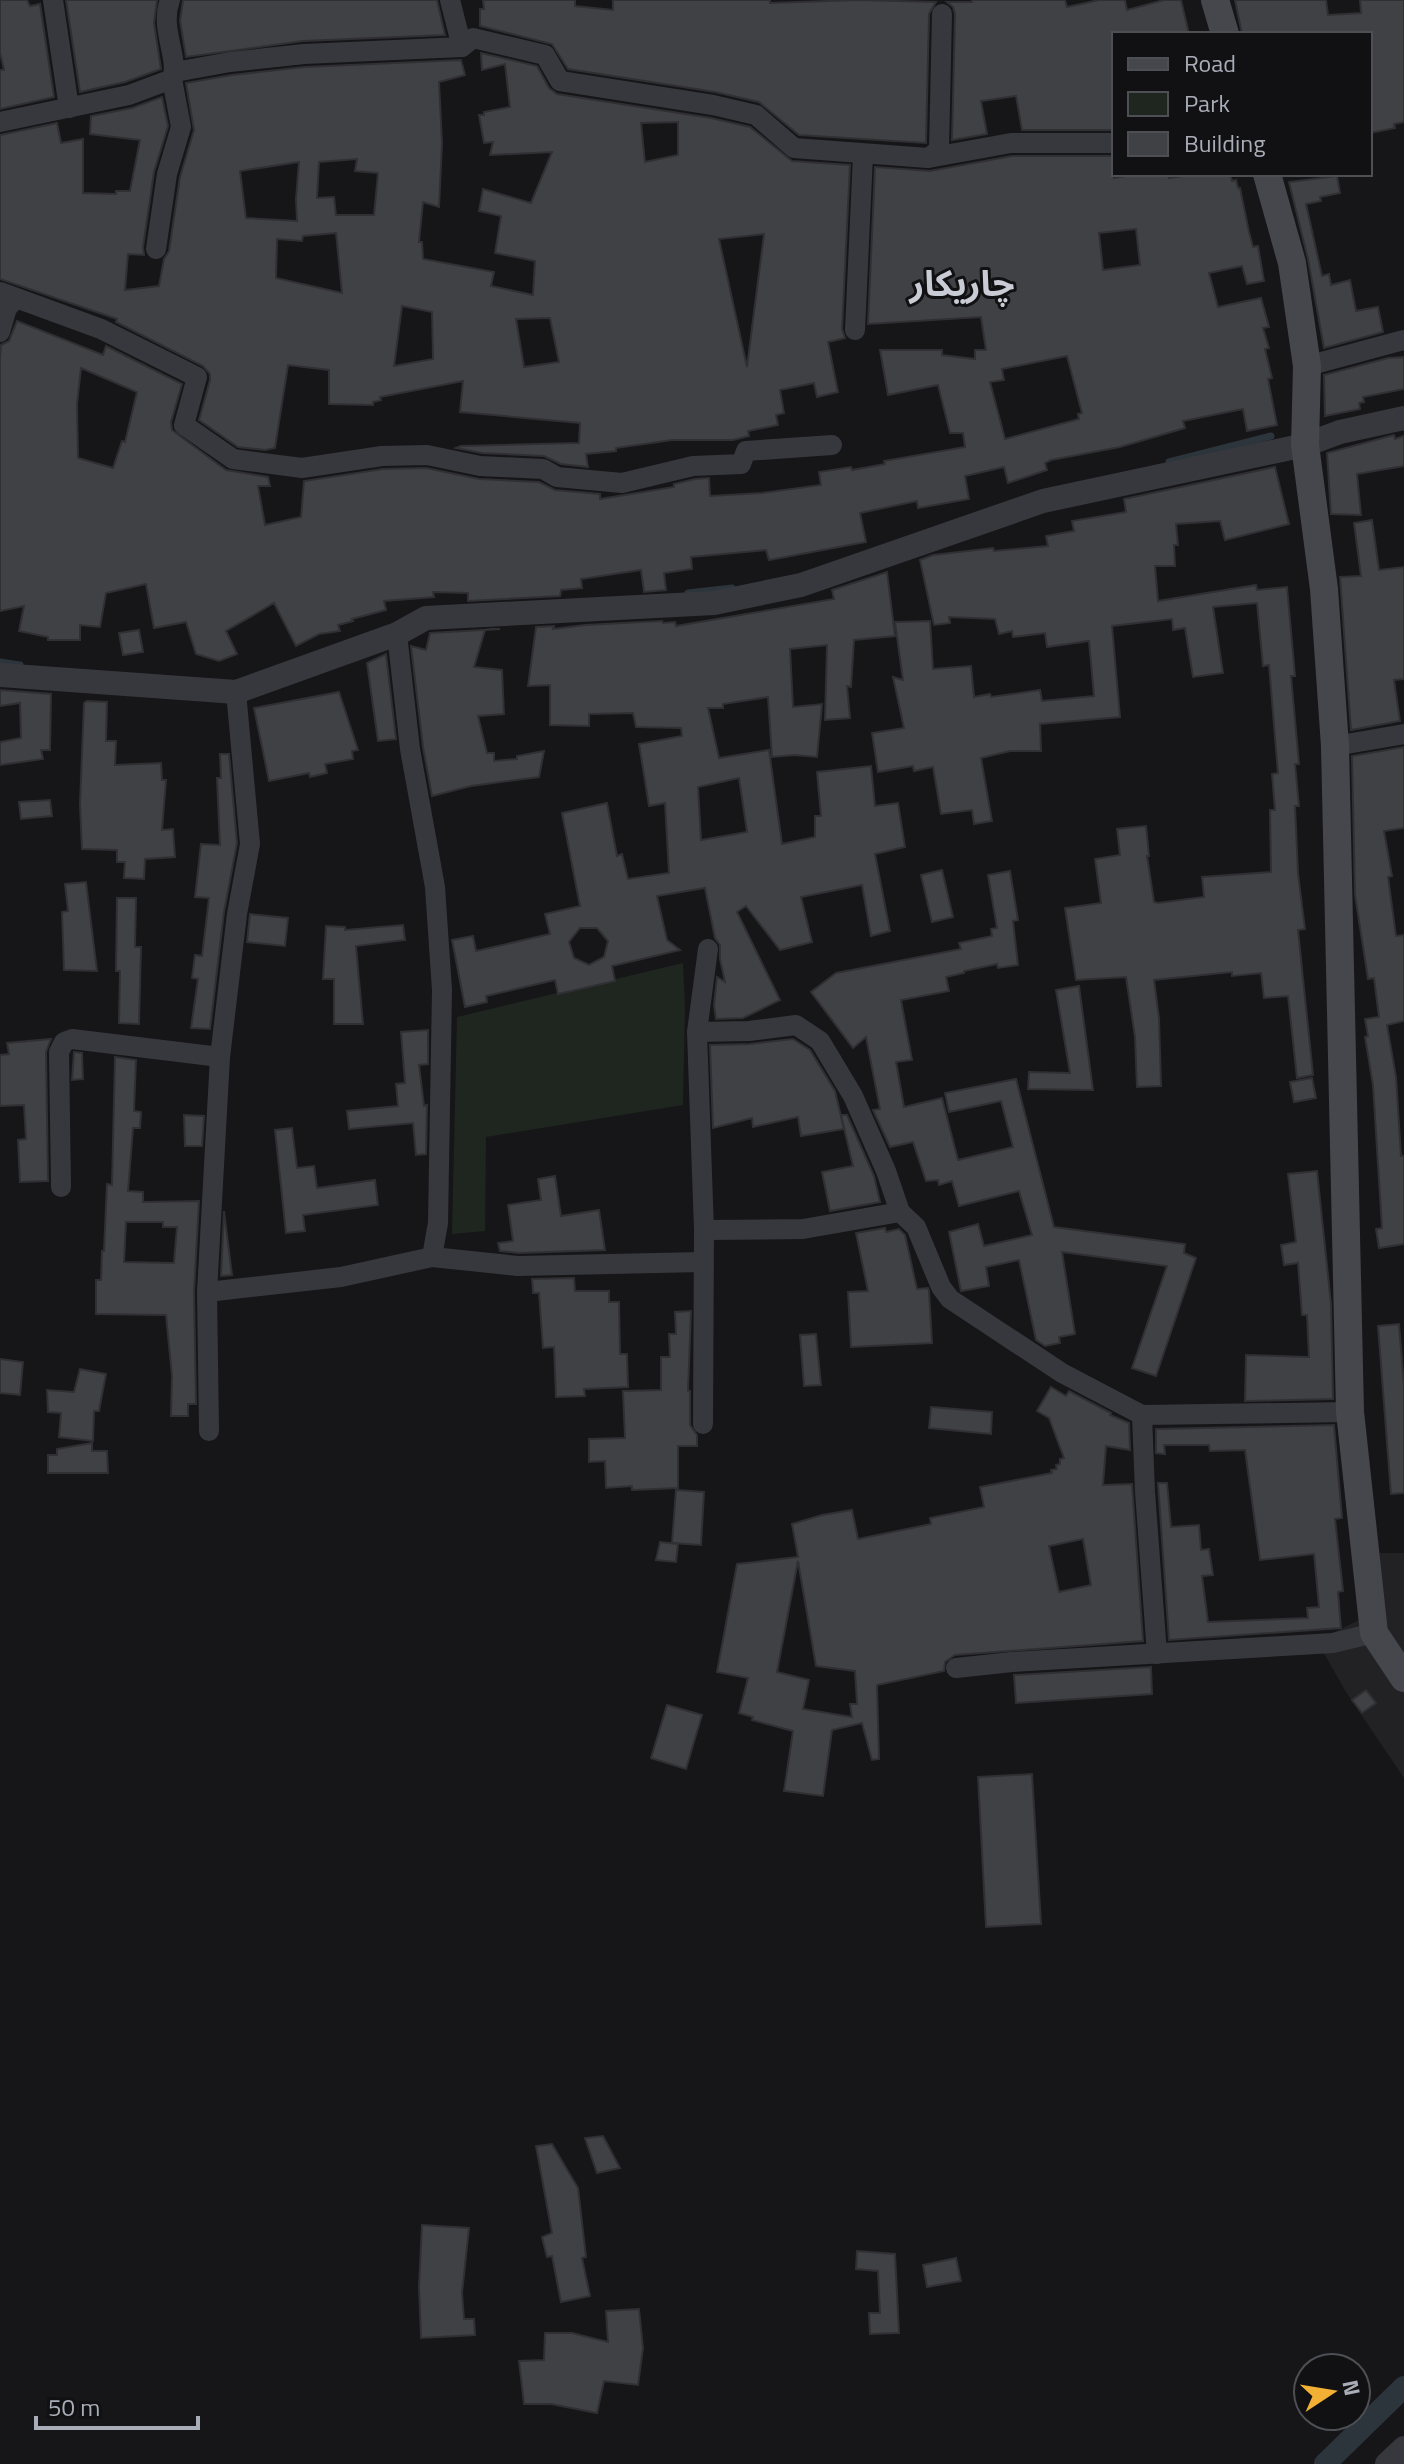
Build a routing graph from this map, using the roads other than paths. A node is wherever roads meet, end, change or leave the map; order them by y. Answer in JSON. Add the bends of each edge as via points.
{"nodes":[{"id":1,"x":53,"y":0,"type":"edge"},
{"id":2,"x":170,"y":0,"type":"edge"},
{"id":3,"x":450,"y":0,"type":"edge"},
{"id":4,"x":1215,"y":0,"type":"edge"},
{"id":5,"x":942,"y":14,"type":"dead end"},
{"id":6,"x":1224,"y":32,"type":"edge"},
{"id":7,"x":462,"y":47,"type":"junction"},
{"id":8,"x":173,"y":76,"type":"junction"},
{"id":9,"x":69,"y":108,"type":"junction"},
{"id":10,"x":0,"y":122,"type":"edge"},
{"id":11,"x":1112,"y":143,"type":"edge"},
{"id":12,"x":863,"y":155,"type":"junction"},
{"id":13,"x":928,"y":158,"type":"junction"},
{"id":14,"x":1268,"y":176,"type":"edge"},
{"id":15,"x":156,"y":249,"type":"dead end"},
{"id":16,"x":8,"y":295,"type":"edge"},
{"id":17,"x":855,"y":330,"type":"dead end"},
{"id":18,"x":0,"y":332,"type":"edge"},
{"id":19,"x":1404,"y":340,"type":"edge"},
{"id":20,"x":1307,"y":366,"type":"junction"},
{"id":21,"x":1404,"y":418,"type":"edge"},
{"id":22,"x":832,"y":445,"type":"dead end"},
{"id":23,"x":1305,"y":445,"type":"junction"},
{"id":24,"x":397,"y":634,"type":"junction"},
{"id":25,"x":0,"y":675,"type":"edge"},
{"id":26,"x":236,"y":692,"type":"junction"},
{"id":27,"x":1404,"y":734,"type":"edge"},
{"id":28,"x":1335,"y":746,"type":"junction"},
{"id":29,"x":708,"y":949,"type":"dead end"},
{"id":30,"x":697,"y":1032,"type":"junction"},
{"id":31,"x":220,"y":1057,"type":"junction"},
{"id":32,"x":61,"y":1187,"type":"dead end"},
{"id":33,"x":900,"y":1212,"type":"junction"},
{"id":34,"x":704,"y":1230,"type":"junction"},
{"id":35,"x":432,"y":1257,"type":"junction"},
{"id":36,"x":703,"y":1262,"type":"junction"},
{"id":37,"x":207,"y":1292,"type":"junction"},
{"id":38,"x":1350,"y":1412,"type":"junction"},
{"id":39,"x":1142,"y":1415,"type":"junction"},
{"id":40,"x":703,"y":1424,"type":"dead end"},
{"id":41,"x":209,"y":1431,"type":"dead end"},
{"id":42,"x":1374,"y":1633,"type":"junction"},
{"id":43,"x":1157,"y":1654,"type":"junction"},
{"id":44,"x":956,"y":1668,"type":"dead end"},
{"id":45,"x":1404,"y":1678,"type":"edge"},
{"id":46,"x":1404,"y":2448,"type":"edge"},
{"id":47,"x":1387,"y":2464,"type":"edge"}],
"edges":[{"from":1,"to":9,"type":"street"},
{"from":2,"to":8,"type":"street","via":[[167,38]]},
{"from":3,"to":7,"type":"street"},
{"from":4,"to":6,"type":"main road"},
{"from":5,"to":13,"type":"street","via":[[939,150]]},
{"from":7,"to":8,"type":"street","via":[[304,54],[230,62]]},
{"from":7,"to":12,"type":"street","via":[[473,38],[545,55],[560,81],[756,115],[794,148]]},
{"from":8,"to":9,"type":"street","via":[[129,95]]},
{"from":8,"to":15,"type":"street","via":[[181,127],[167,174]]},
{"from":9,"to":10,"type":"street"},
{"from":11,"to":13,"type":"street","via":[[1011,143]]},
{"from":12,"to":13,"type":"street"},
{"from":12,"to":17,"type":"street"},
{"from":14,"to":20,"type":"main road","via":[[1292,263]]},
{"from":16,"to":18,"type":"street"},
{"from":16,"to":22,"type":"street","via":[[101,329],[197,377],[184,425],[233,459],[302,468],[427,455],[622,483],[693,466],[741,464],[746,451]]},
{"from":19,"to":20,"type":"street"},
{"from":20,"to":23,"type":"main road"},
{"from":21,"to":23,"type":"street"},
{"from":23,"to":24,"type":"street","via":[[1043,501],[801,585],[729,600],[426,618]]},
{"from":23,"to":28,"type":"main road","via":[[1324,589]]},
{"from":24,"to":26,"type":"street"},
{"from":24,"to":35,"type":"street","via":[[410,749],[435,887],[441,975],[438,1223]]},
{"from":25,"to":26,"type":"street"},
{"from":26,"to":31,"type":"street","via":[[250,844]]},
{"from":27,"to":28,"type":"street"},
{"from":28,"to":38,"type":"main road"},
{"from":29,"to":30,"type":"street"},
{"from":30,"to":33,"type":"street","via":[[796,1025],[820,1041],[853,1096]]},
{"from":30,"to":34,"type":"street"},
{"from":31,"to":32,"type":"street","via":[[64,1042],[59,1052]]},
{"from":31,"to":37,"type":"street"},
{"from":33,"to":34,"type":"street","via":[[803,1229]]},
{"from":33,"to":39,"type":"street","via":[[916,1227],[950,1299],[1062,1373]]},
{"from":34,"to":36,"type":"street"},
{"from":35,"to":36,"type":"street","via":[[518,1266]]},
{"from":35,"to":37,"type":"street","via":[[341,1277]]},
{"from":36,"to":40,"type":"street"},
{"from":37,"to":41,"type":"street"},
{"from":38,"to":39,"type":"street"},
{"from":38,"to":42,"type":"main road"},
{"from":39,"to":43,"type":"street"},
{"from":42,"to":43,"type":"street","via":[[1333,1643]]},
{"from":42,"to":45,"type":"main road"},
{"from":43,"to":44,"type":"street"},
{"from":46,"to":47,"type":"street"}]}
